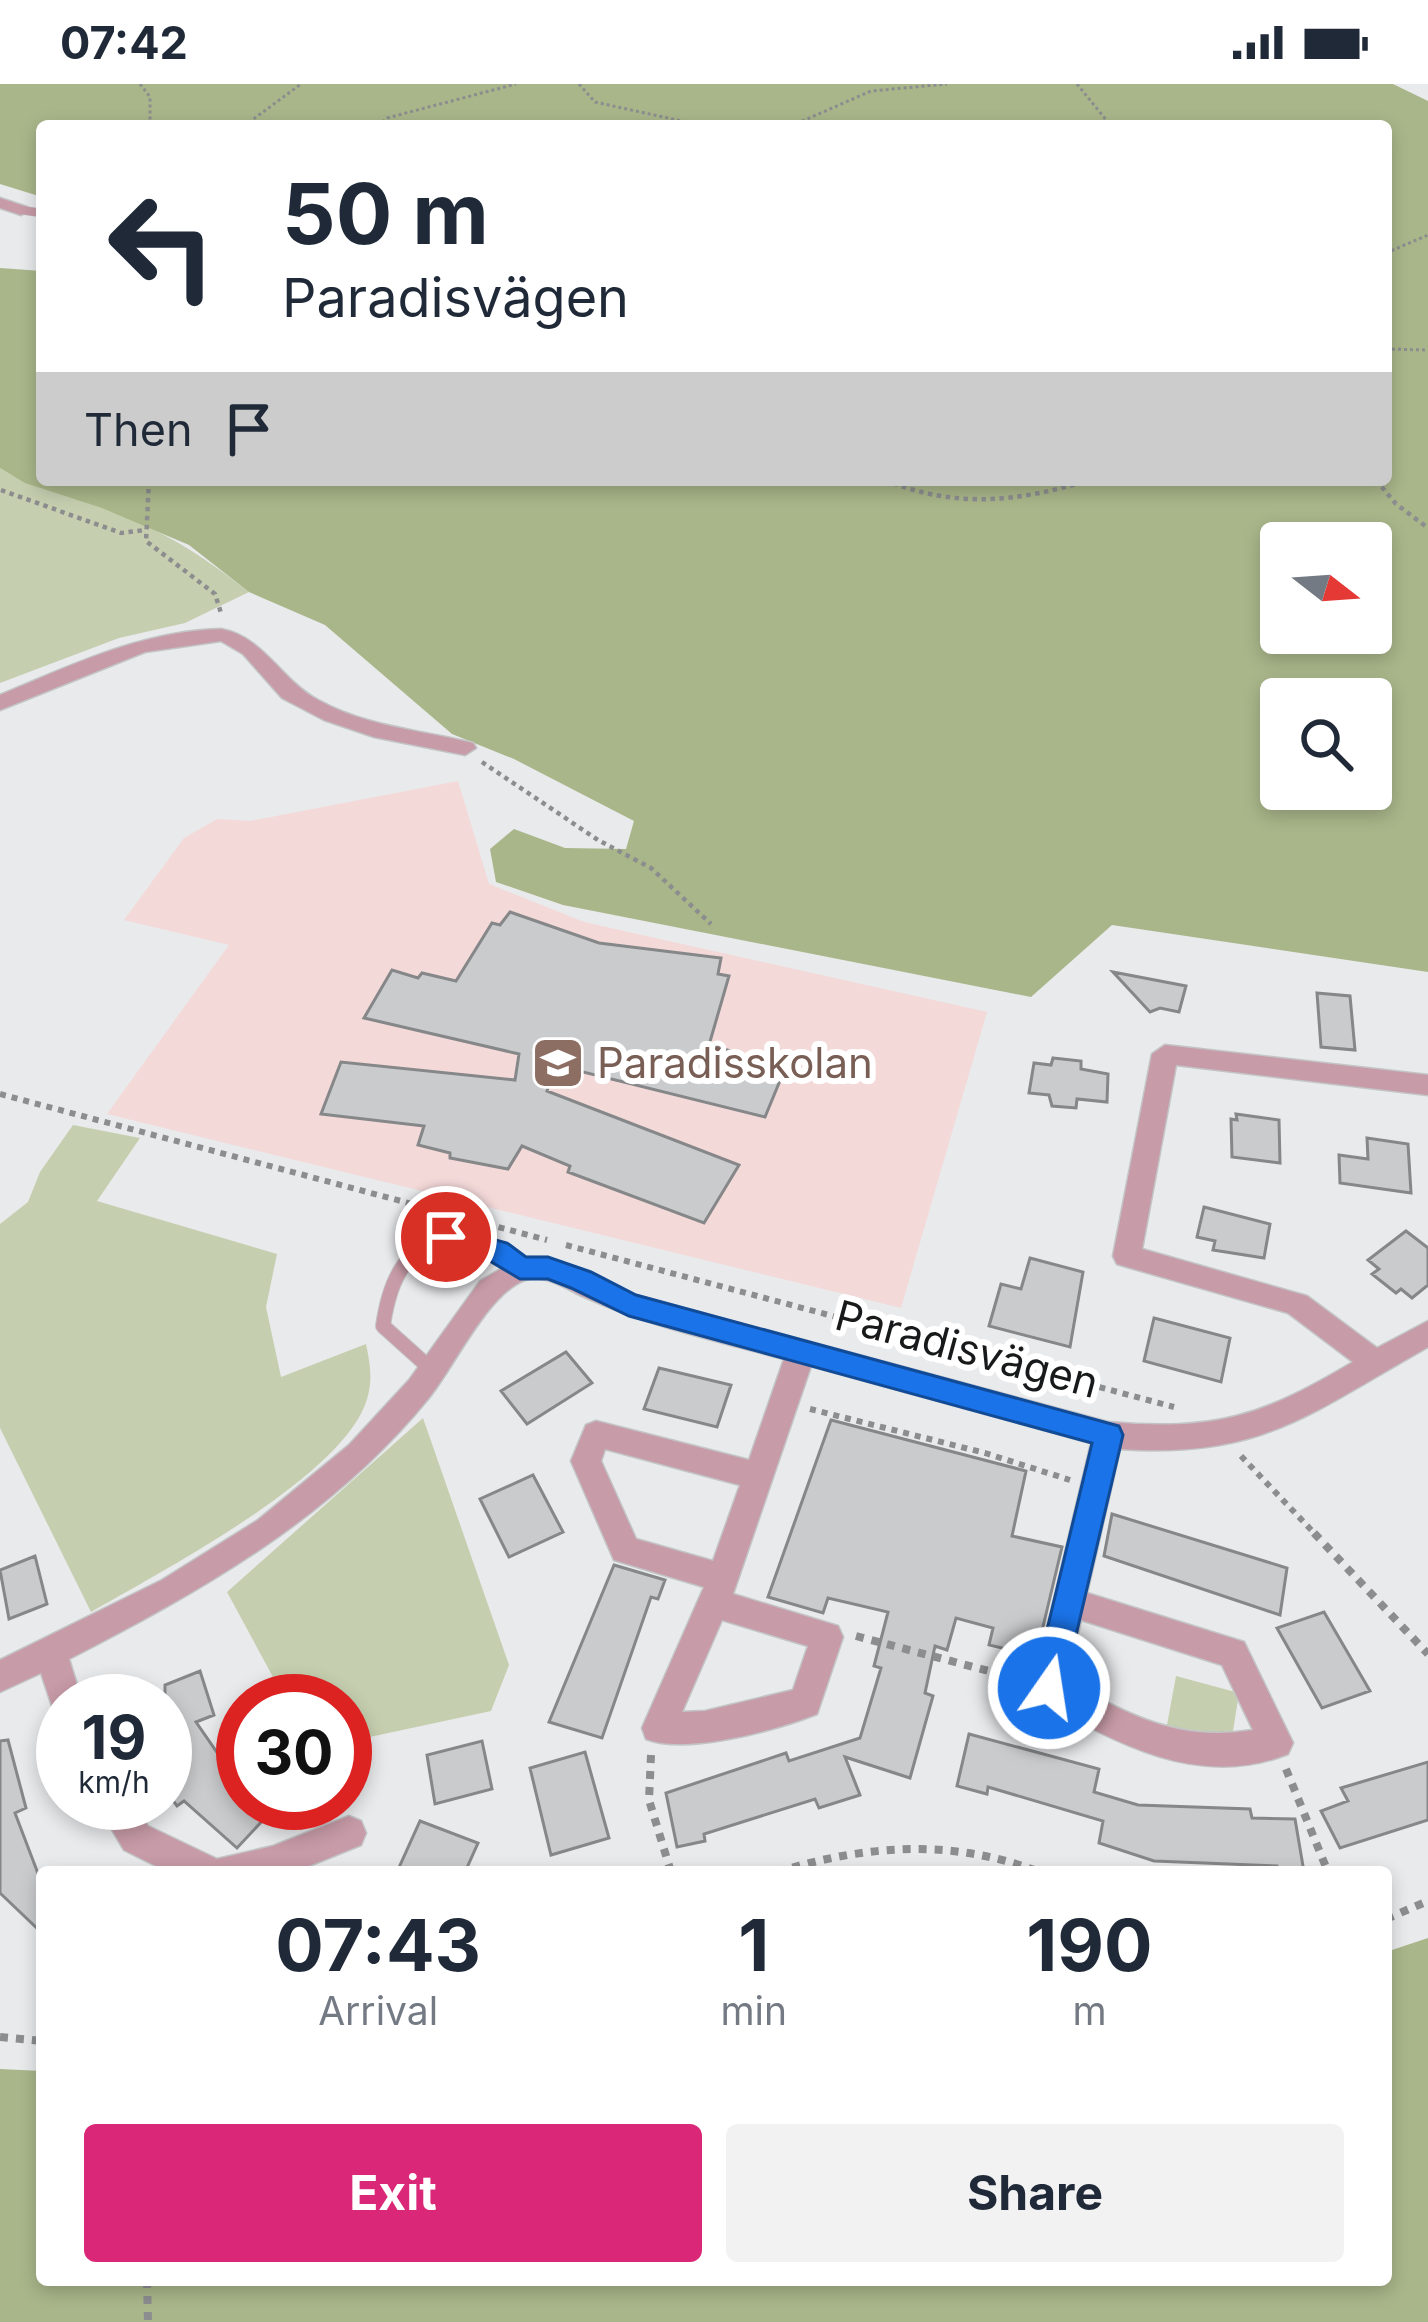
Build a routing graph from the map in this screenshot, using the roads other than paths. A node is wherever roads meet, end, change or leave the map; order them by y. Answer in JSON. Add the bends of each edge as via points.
{"nodes":[{"id":1,"x":0,"y":703,"type":"edge"},
{"id":2,"x":465,"y":748,"type":"road end"},
{"id":3,"x":1428,"y":1085,"type":"edge"},
{"id":4,"x":520,"y":1268,"type":"junction"},
{"id":5,"x":1428,"y":1334,"type":"edge"},
{"id":6,"x":802,"y":1350,"type":"junction"},
{"id":7,"x":1374,"y":1362,"type":"junction"},
{"id":8,"x":432,"y":1370,"type":"junction"},
{"id":9,"x":1108,"y":1435,"type":"junction"},
{"id":10,"x":758,"y":1476,"type":"junction"},
{"id":11,"x":719,"y":1590,"type":"junction"},
{"id":12,"x":1069,"y":1602,"type":"junction"},
{"id":13,"x":51,"y":1653,"type":"junction"},
{"id":14,"x":58,"y":1674,"type":"edge"},
{"id":15,"x":0,"y":1677,"type":"edge"},
{"id":16,"x":131,"y":1830,"type":"edge"},
{"id":17,"x":349,"y":1833,"type":"dead end"},
{"id":18,"x":193,"y":1866,"type":"edge"},
{"id":19,"x":258,"y":1866,"type":"edge"}],
"edges":[{"from":1,"to":2,"type":"street","via":[[162,642],[223,634],[240,641],[286,692],[363,731]]},
{"from":3,"to":7,"type":"street","via":[[1165,1054],[1127,1256],[1297,1304]]},
{"from":4,"to":6,"type":"street","name":"Paradisvägen","via":[[548,1268],[629,1304]]},
{"from":4,"to":8,"type":"street","via":[[490,1289]]},
{"from":4,"to":8,"type":"lane","name":"Paradisvägen","via":[[497,1251],[446,1237],[427,1241],[400,1264],[385,1294],[383,1326]]},
{"from":5,"to":7,"type":"street","name":"Paradisvägen"},
{"from":6,"to":9,"type":"street","name":"Paradisvägen"},
{"from":6,"to":10,"type":"street","name":"Paradisvägen"},
{"from":7,"to":9,"type":"street","name":"Paradisvägen","via":[[1271,1420],[1221,1435]]},
{"from":8,"to":13,"type":"street","via":[[360,1454],[269,1530]]},
{"from":9,"to":12,"type":"street","name":"Paradisvägen"},
{"from":10,"to":11,"type":"street","name":"Paradisvägen"},
{"from":10,"to":11,"type":"street","via":[[596,1434],[586,1461],[625,1550]]},
{"from":11,"to":11,"type":"street","name":"Paradisvägen","via":[[658,1728],[705,1727],[805,1703],[826,1636]]},
{"from":12,"to":12,"type":"street","name":"Paradisvägen","via":[[1233,1653],[1276,1743],[1211,1753],[1131,1734],[1049,1688]]},
{"from":13,"to":14,"type":"street"},
{"from":13,"to":15,"type":"street"},
{"from":16,"to":18,"type":"street"},
{"from":17,"to":19,"type":"street"}]}
